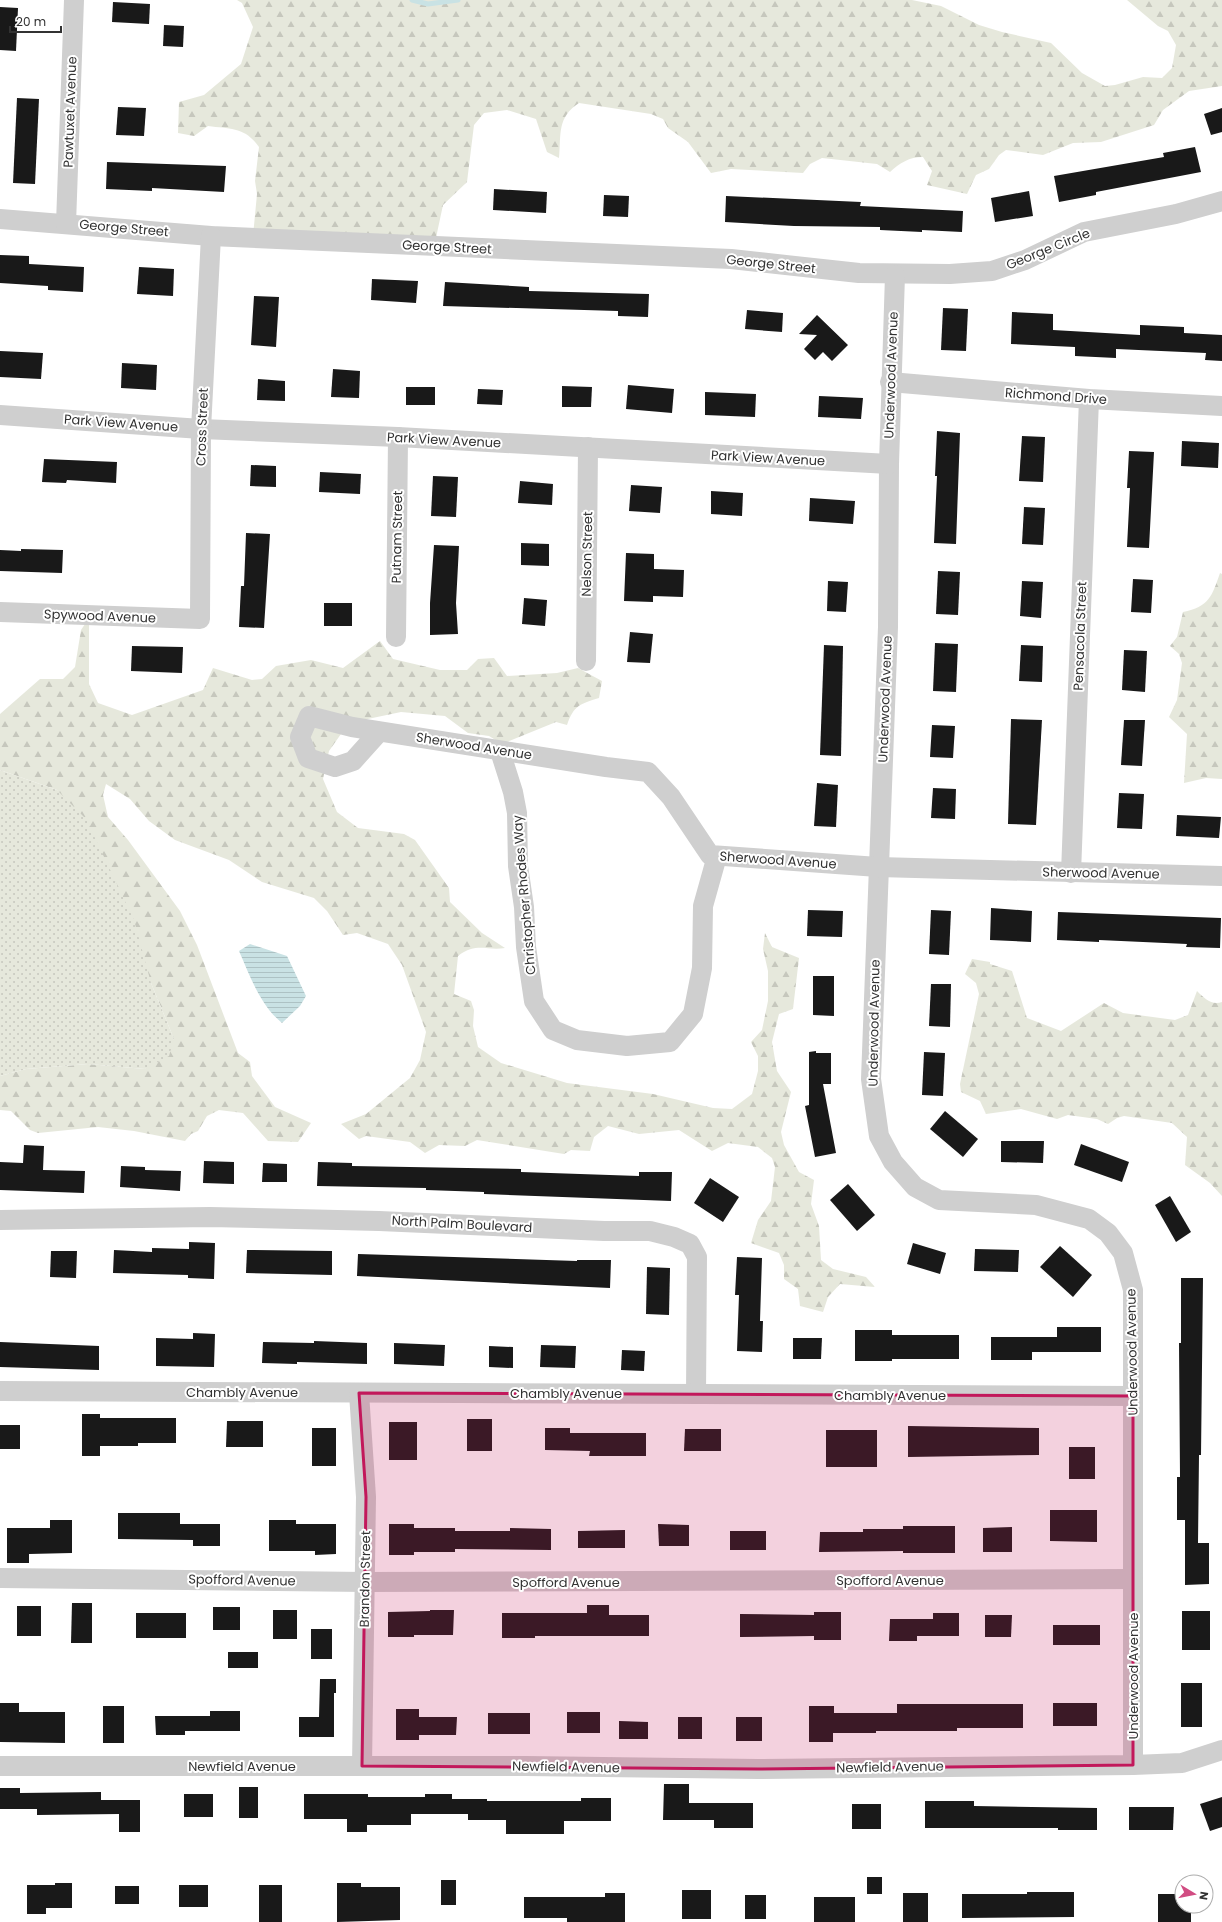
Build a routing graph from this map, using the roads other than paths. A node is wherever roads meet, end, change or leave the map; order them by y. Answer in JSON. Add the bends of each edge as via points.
{"nodes":[{"id":1,"x":74,"y":0,"type":"edge"},
{"id":2,"x":1222,"y":201,"type":"edge"},
{"id":3,"x":0,"y":219,"type":"edge"},
{"id":4,"x":66,"y":224,"type":"junction"},
{"id":5,"x":211,"y":236,"type":"junction"},
{"id":6,"x":895,"y":275,"type":"junction"},
{"id":7,"x":890,"y":382,"type":"junction"},
{"id":8,"x":1089,"y":399,"type":"junction"},
{"id":9,"x":1222,"y":406,"type":"edge"},
{"id":10,"x":0,"y":415,"type":"edge"},
{"id":11,"x":202,"y":429,"type":"junction"},
{"id":12,"x":398,"y":437,"type":"junction"},
{"id":13,"x":588,"y":448,"type":"junction"},
{"id":14,"x":889,"y":464,"type":"junction"},
{"id":15,"x":0,"y":612,"type":"edge"},
{"id":16,"x":200,"y":619,"type":"joint"},
{"id":17,"x":396,"y":637,"type":"dead end"},
{"id":18,"x":586,"y":661,"type":"dead end"},
{"id":19,"x":379,"y":732,"type":"dead end"},
{"id":20,"x":500,"y":750,"type":"junction"},
{"id":21,"x":717,"y":856,"type":"junction"},
{"id":22,"x":878,"y":867,"type":"junction"},
{"id":23,"x":1071,"y":873,"type":"junction"},
{"id":24,"x":1222,"y":876,"type":"edge"},
{"id":25,"x":0,"y":1220,"type":"edge"},
{"id":26,"x":0,"y":1391,"type":"edge"},
{"id":27,"x":359,"y":1393,"type":"junction"},
{"id":28,"x":696,"y":1394,"type":"junction"},
{"id":29,"x":1133,"y":1396,"type":"junction"},
{"id":30,"x":0,"y":1578,"type":"edge"},
{"id":31,"x":1133,"y":1579,"type":"junction"},
{"id":32,"x":366,"y":1582,"type":"junction"},
{"id":33,"x":1222,"y":1750,"type":"edge"},
{"id":34,"x":1133,"y":1764,"type":"junction"},
{"id":35,"x":0,"y":1766,"type":"edge"},
{"id":36,"x":362,"y":1766,"type":"junction"}],
"edges":[{"from":1,"to":4,"type":"street","name":"Pawtuxet Avenue"},
{"from":2,"to":6,"type":"street","name":"George Circle","via":[[1176,214],[1084,232],[1024,260],[992,270]]},
{"from":3,"to":4,"type":"street","name":"George Street"},
{"from":4,"to":5,"type":"street","name":"George Street"},
{"from":5,"to":6,"type":"street","name":"George Street","via":[[731,259]]},
{"from":5,"to":11,"type":"street","name":"Cross Street"},
{"from":6,"to":7,"type":"street","name":"Underwood Avenue"},
{"from":7,"to":8,"type":"street","name":"Richmond Drive"},
{"from":7,"to":14,"type":"street","name":"Underwood Avenue"},
{"from":8,"to":9,"type":"street","name":"Richmond Drive"},
{"from":8,"to":23,"type":"street","name":"Pensacola Street"},
{"from":10,"to":11,"type":"street","name":"Park View Avenue"},
{"from":11,"to":12,"type":"street","name":"Park View Avenue"},
{"from":11,"to":16,"type":"street","name":"Cross Street"},
{"from":12,"to":13,"type":"street","name":"Park View Avenue"},
{"from":12,"to":17,"type":"street","name":"Putnam Street"},
{"from":13,"to":14,"type":"street","name":"Park View Avenue"},
{"from":13,"to":18,"type":"street","name":"Nelson Street"},
{"from":14,"to":22,"type":"street","name":"Underwood Avenue","via":[[888,627]]},
{"from":15,"to":16,"type":"street","name":"Spywood Avenue"},
{"from":19,"to":20,"type":"street","name":"Sherwood Avenue"},
{"from":20,"to":21,"type":"street","name":"Sherwood Avenue","via":[[648,772],[670,797],[710,855]]},
{"from":20,"to":21,"type":"street","name":"Christopher Rhodes Way","via":[[517,813],[518,866],[534,1001],[553,1030],[577,1040],[628,1046],[670,1042],[693,1014],[702,968],[703,906]]},
{"from":21,"to":22,"type":"street","name":"Sherwood Avenue"},
{"from":22,"to":23,"type":"street","name":"Sherwood Avenue"},
{"from":22,"to":29,"type":"street","name":"Underwood Avenue","via":[[871,1079],[879,1136],[893,1162],[915,1187],[939,1200],[1036,1205],[1089,1219],[1108,1233],[1123,1253],[1133,1290]]},
{"from":23,"to":24,"type":"street","name":"Sherwood Avenue"},
{"from":25,"to":28,"type":"street","name":"North Palm Boulevard","via":[[210,1217],[650,1231],[690,1244],[697,1257]]},
{"from":26,"to":27,"type":"street","name":"Chambly Avenue"},
{"from":27,"to":28,"type":"street","name":"Chambly Avenue"},
{"from":27,"to":32,"type":"street","name":"Brandon Street","via":[[366,1497]]},
{"from":28,"to":29,"type":"street","name":"Chambly Avenue"},
{"from":29,"to":31,"type":"street","name":"Underwood Avenue"},
{"from":30,"to":32,"type":"street","name":"Spofford Avenue"},
{"from":31,"to":32,"type":"street","name":"Spofford Avenue"},
{"from":31,"to":34,"type":"street","name":"Underwood Avenue"},
{"from":32,"to":36,"type":"street","name":"Brandon Street"},
{"from":33,"to":34,"type":"street","name":"Newfield Avenue","via":[[1182,1763]]},
{"from":34,"to":36,"type":"street","name":"Newfield Avenue","via":[[758,1769]]},
{"from":35,"to":36,"type":"street","name":"Newfield Avenue"}]}
